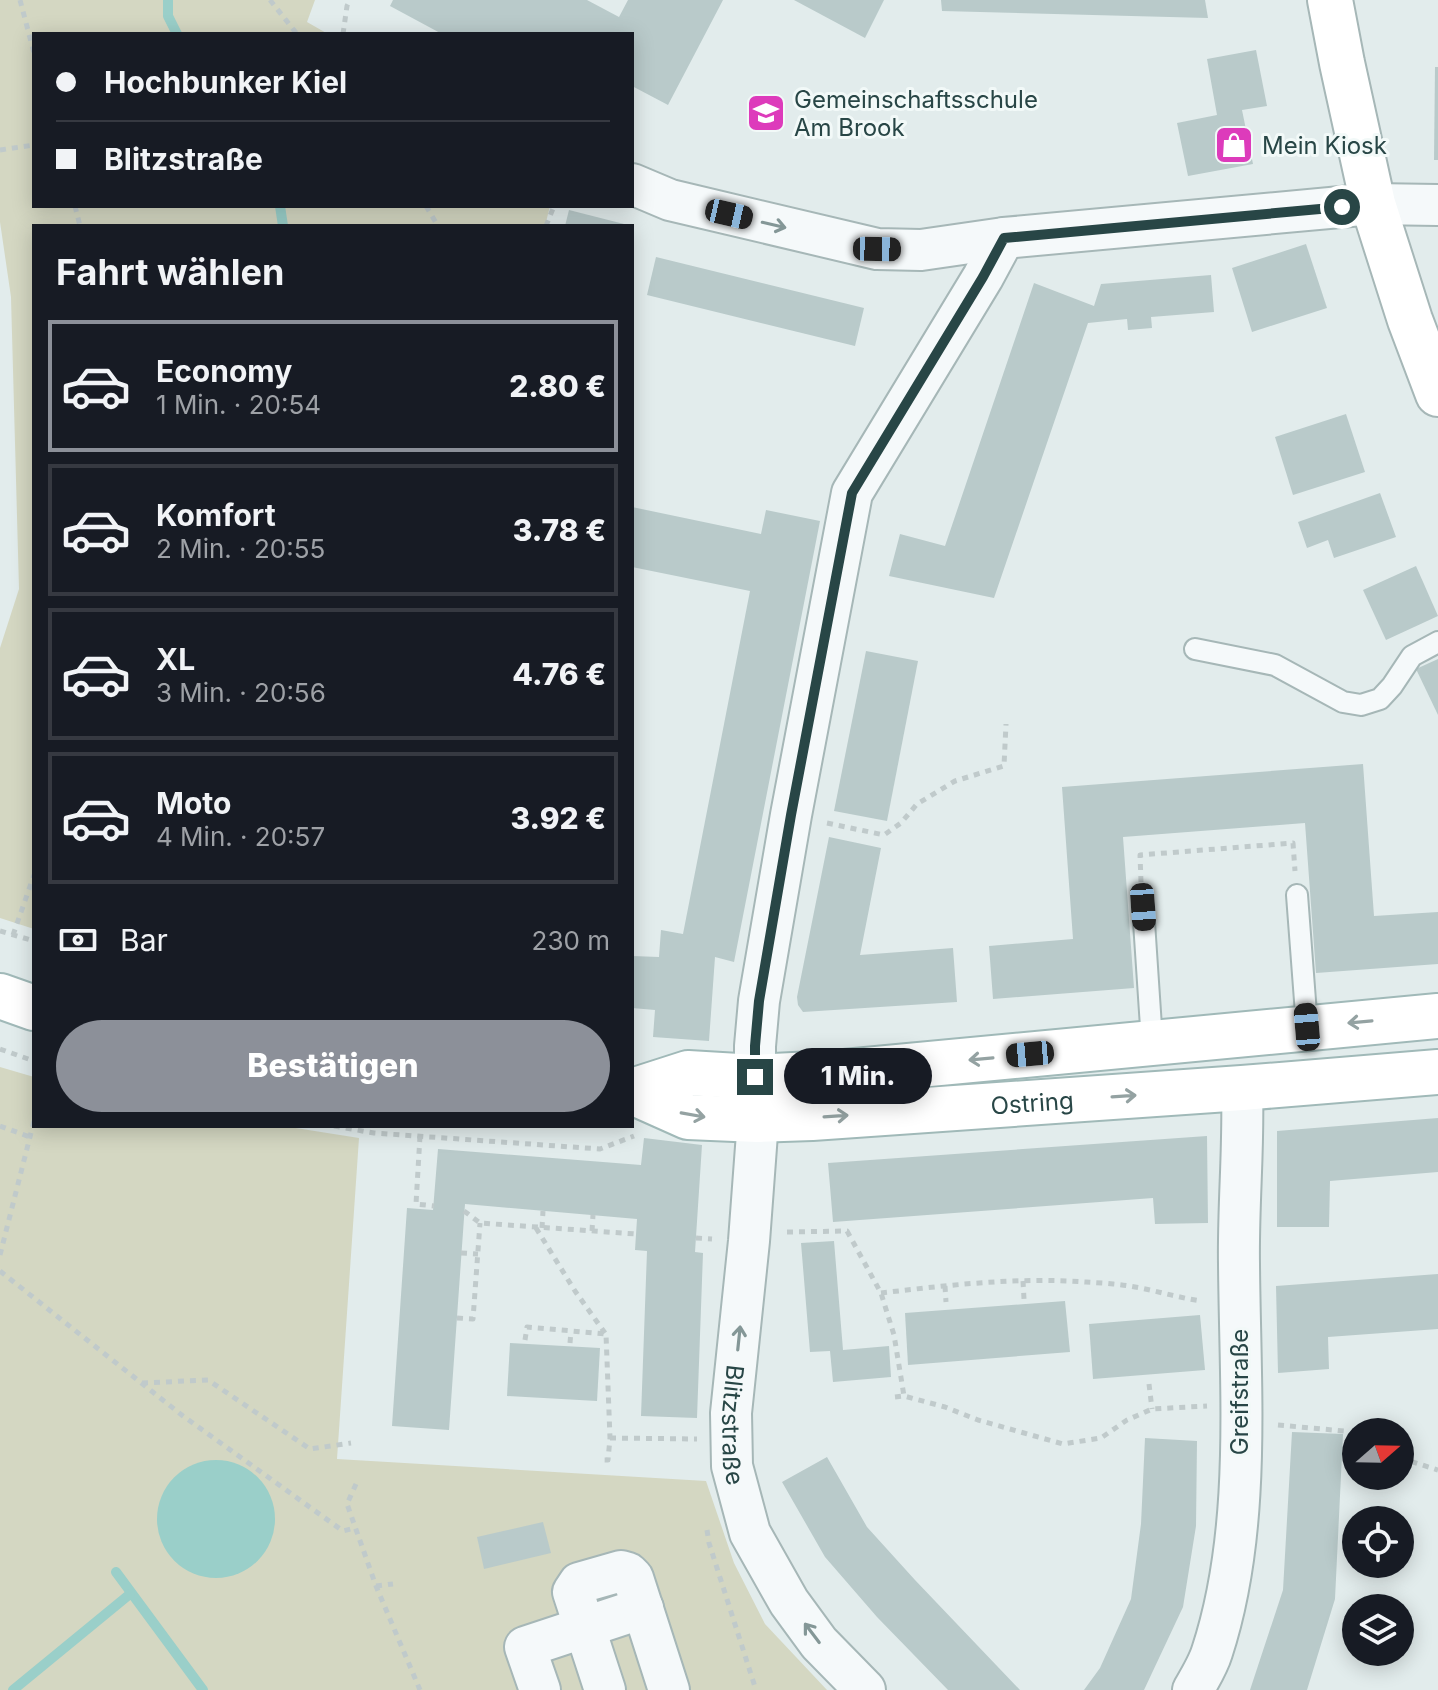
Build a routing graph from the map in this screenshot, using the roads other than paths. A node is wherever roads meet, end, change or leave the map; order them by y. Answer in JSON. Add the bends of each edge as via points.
{"nodes":[{"id":1,"x":1330,"y":0,"type":"edge"},
{"id":2,"x":634,"y":185,"type":"edge"},
{"id":3,"x":1373,"y":204,"type":"junction"},
{"id":4,"x":1438,"y":205,"type":"edge"},
{"id":5,"x":990,"y":240,"type":"junction"},
{"id":6,"x":1438,"y":394,"type":"edge"},
{"id":7,"x":1438,"y":642,"type":"edge"},
{"id":8,"x":1195,"y":649,"type":"dead end"},
{"id":9,"x":1297,"y":895,"type":"road end"},
{"id":10,"x":1143,"y":907,"type":"road end"},
{"id":11,"x":0,"y":996,"type":"edge"},
{"id":12,"x":32,"y":1007,"type":"edge"},
{"id":13,"x":1438,"y":1016,"type":"edge"},
{"id":14,"x":1307,"y":1027,"type":"junction"},
{"id":15,"x":1152,"y":1042,"type":"junction"},
{"id":16,"x":1438,"y":1072,"type":"edge"},
{"id":17,"x":755,"y":1077,"type":"junction"},
{"id":18,"x":1242,"y":1088,"type":"junction"},
{"id":19,"x":634,"y":1090,"type":"edge"},
{"id":20,"x":634,"y":1092,"type":"edge"},
{"id":21,"x":758,"y":1120,"type":"junction"},
{"id":22,"x":646,"y":1618,"type":"junction"},
{"id":23,"x":587,"y":1637,"type":"junction"},
{"id":24,"x":536,"y":1678,"type":"edge"},
{"id":25,"x":664,"y":1689,"type":"edge"},
{"id":26,"x":605,"y":1690,"type":"edge"},
{"id":27,"x":865,"y":1690,"type":"edge"},
{"id":28,"x":1193,"y":1690,"type":"edge"}],
"edges":[{"from":1,"to":3,"type":"main road"},
{"from":2,"to":5,"type":"street","one_way":true,"via":[[670,200],[877,249],[921,250]]},
{"from":3,"to":4,"type":"street"},
{"from":3,"to":5,"type":"street"},
{"from":3,"to":6,"type":"main road"},
{"from":5,"to":17,"type":"street","via":[[983,277],[852,493],[759,1001]]},
{"from":7,"to":8,"type":"lane","via":[[1412,656],[1380,699],[1361,705],[1343,702],[1275,665]]},
{"from":9,"to":14,"type":"lane"},
{"from":10,"to":15,"type":"lane"},
{"from":11,"to":12,"type":"main road"},
{"from":13,"to":14,"type":"main road","name":"Ostring","one_way":true},
{"from":14,"to":15,"type":"main road","name":"Ostring"},
{"from":15,"to":17,"type":"main road","name":"Ostring","one_way":true},
{"from":16,"to":18,"type":"main road","name":"Ostring"},
{"from":17,"to":19,"type":"main road","name":"Ostring","via":[[688,1073]]},
{"from":21,"to":18,"type":"main road","name":"Ostring","one_way":true},
{"from":18,"to":28,"type":"street","name":"Greifstraße","via":[[1238,1504],[1229,1584],[1211,1654]]},
{"from":20,"to":21,"type":"main road","name":"Ostring","one_way":true,"via":[[688,1117]]},
{"from":27,"to":21,"type":"street","name":"Blitzstraße","one_way":true,"via":[[819,1643],[789,1602],[750,1533],[732,1466],[731,1413]]},
{"from":22,"to":23,"type":"street"},
{"from":22,"to":23,"type":"street","via":[[628,1573],[579,1583],[573,1592]]},
{"from":22,"to":25,"type":"street"},
{"from":23,"to":24,"type":"street"},
{"from":23,"to":26,"type":"street"}]}
